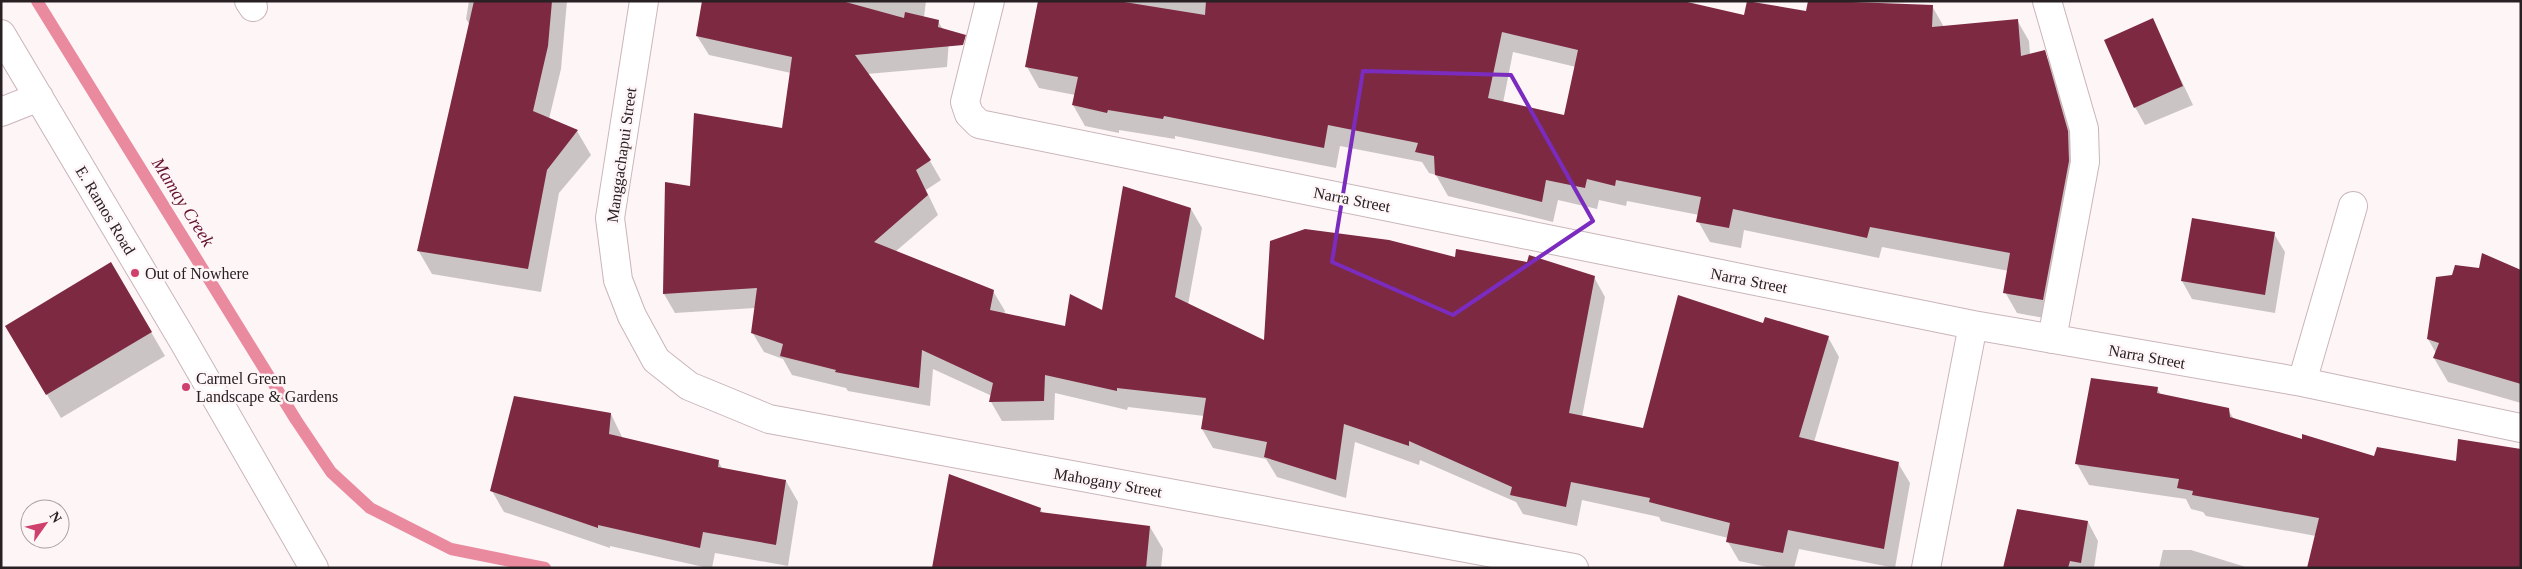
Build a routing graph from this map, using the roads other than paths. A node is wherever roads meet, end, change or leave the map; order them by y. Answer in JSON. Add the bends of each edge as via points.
{"nodes":[{"id":1,"x":644,"y":1,"type":"edge"},
{"id":2,"x":990,"y":1,"type":"edge"},
{"id":3,"x":2047,"y":1,"type":"edge"},
{"id":4,"x":1,"y":34,"type":"edge"},
{"id":5,"x":39,"y":97,"type":"junction"},
{"id":6,"x":1,"y":112,"type":"edge"},
{"id":7,"x":2353,"y":206,"type":"dead end"},
{"id":8,"x":1973,"y":325,"type":"junction"},
{"id":9,"x":2052,"y":339,"type":"junction"},
{"id":10,"x":656,"y":360,"type":"joint"},
{"id":11,"x":2302,"y":382,"type":"junction"},
{"id":12,"x":2521,"y":428,"type":"edge"},
{"id":13,"x":314,"y":568,"type":"edge"},
{"id":14,"x":1574,"y":568,"type":"edge"},
{"id":15,"x":1926,"y":568,"type":"edge"}],
"edges":[{"from":1,"to":10,"type":"street","name":"Manggachapui Street","via":[[610,218],[618,280],[632,316]]},
{"from":2,"to":8,"type":"street","name":"Narra Street","via":[[965,102],[969,114],[979,124]]},
{"from":3,"to":9,"type":"street","via":[[2086,146]]},
{"from":4,"to":5,"type":"street","name":"E. Ramos Road"},
{"from":5,"to":6,"type":"street"},
{"from":5,"to":13,"type":"street","name":"E. Ramos Road"},
{"from":7,"to":11,"type":"street"},
{"from":8,"to":9,"type":"street","name":"Narra Street"},
{"from":8,"to":15,"type":"street"},
{"from":9,"to":11,"type":"street","name":"Narra Street"},
{"from":10,"to":14,"type":"street","name":"Mahogany Street","via":[[689,386],[769,419]]},
{"from":11,"to":12,"type":"street","name":"Narra Street"}]}
